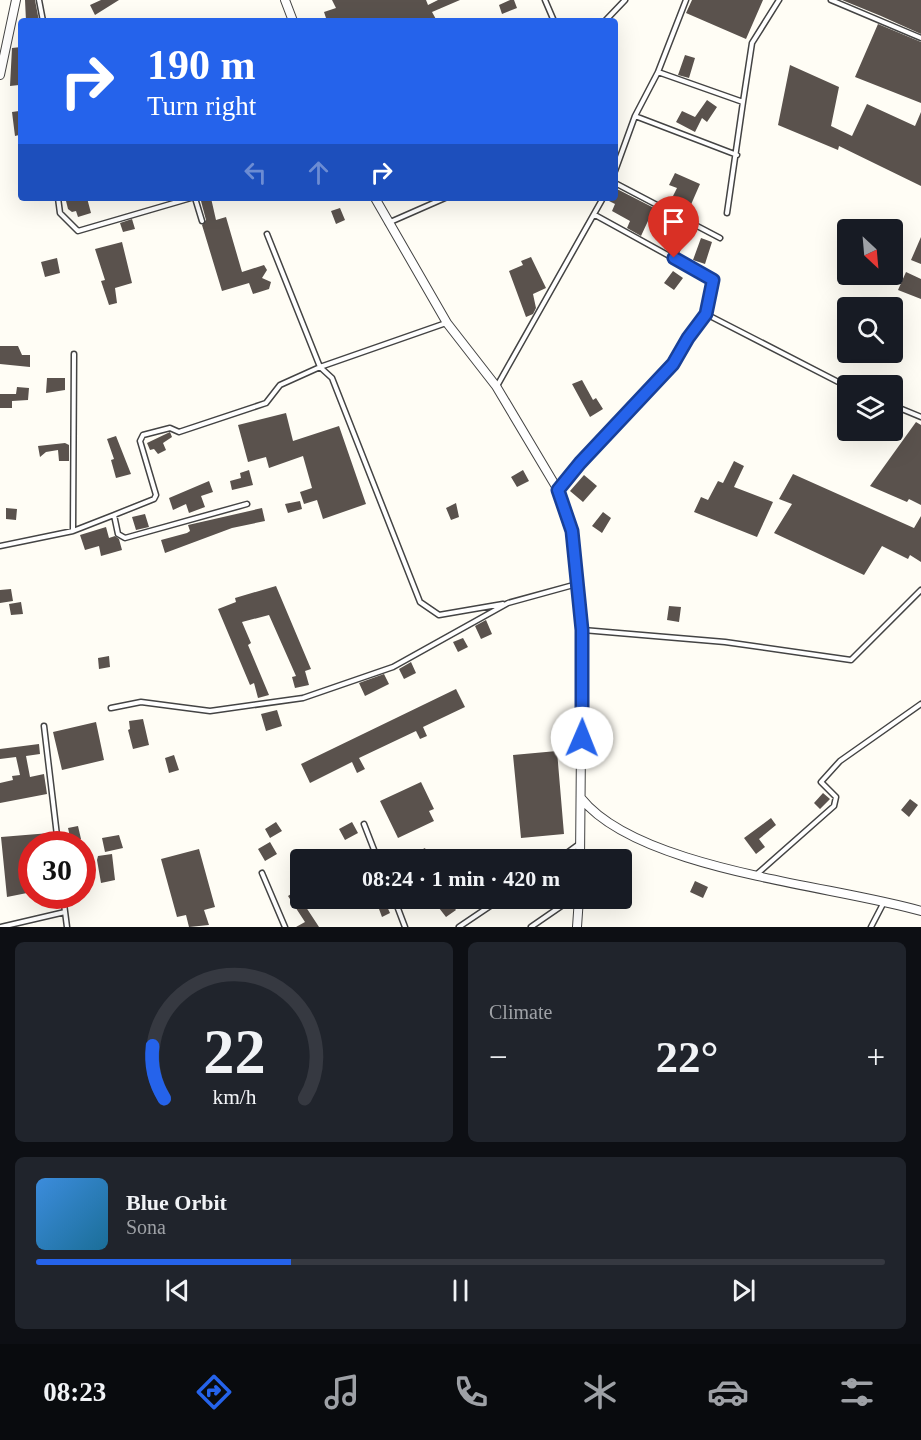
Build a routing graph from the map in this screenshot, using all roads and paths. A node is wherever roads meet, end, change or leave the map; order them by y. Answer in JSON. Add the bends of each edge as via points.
{"nodes":[{"id":1,"x":16,"y":0,"type":"edge"},
{"id":2,"x":39,"y":0,"type":"edge"},
{"id":3,"x":285,"y":0,"type":"edge"},
{"id":4,"x":545,"y":0,"type":"edge"},
{"id":5,"x":625,"y":0,"type":"edge"},
{"id":6,"x":686,"y":0,"type":"edge"},
{"id":7,"x":779,"y":0,"type":"edge"},
{"id":8,"x":831,"y":0,"type":"edge"},
{"id":9,"x":42,"y":18,"type":"edge"},
{"id":10,"x":292,"y":18,"type":"edge"},
{"id":11,"x":553,"y":18,"type":"edge"},
{"id":12,"x":608,"y":18,"type":"edge"},
{"id":13,"x":921,"y":38,"type":"edge"},
{"id":14,"x":658,"y":72,"type":"junction"},
{"id":15,"x":0,"y":75,"type":"edge"},
{"id":16,"x":743,"y":102,"type":"junction"},
{"id":17,"x":635,"y":116,"type":"junction"},
{"id":18,"x":737,"y":155,"type":"junction"},
{"id":19,"x":618,"y":161,"type":"edge"},
{"id":20,"x":618,"y":185,"type":"edge"},
{"id":21,"x":58,"y":201,"type":"edge"},
{"id":22,"x":183,"y":201,"type":"edge"},
{"id":23,"x":194,"y":201,"type":"edge"},
{"id":24,"x":376,"y":201,"type":"edge"},
{"id":25,"x":438,"y":201,"type":"edge"},
{"id":26,"x":602,"y":201,"type":"edge"},
{"id":27,"x":727,"y":213,"type":"dead end"},
{"id":28,"x":595,"y":215,"type":"junction"},
{"id":29,"x":202,"y":221,"type":"dead end"},
{"id":30,"x":387,"y":223,"type":"junction"},
{"id":31,"x":267,"y":234,"type":"dead end"},
{"id":32,"x":720,"y":237,"type":"dead end"},
{"id":33,"x":706,"y":314,"type":"junction"},
{"id":34,"x":447,"y":323,"type":"junction"},
{"id":35,"x":74,"y":354,"type":"dead end"},
{"id":36,"x":320,"y":367,"type":"junction"},
{"id":37,"x":837,"y":381,"type":"edge"},
{"id":38,"x":496,"y":386,"type":"junction"},
{"id":39,"x":903,"y":410,"type":"edge"},
{"id":40,"x":921,"y":417,"type":"edge"},
{"id":41,"x":558,"y":490,"type":"junction"},
{"id":42,"x":247,"y":504,"type":"dead end"},
{"id":43,"x":114,"y":515,"type":"junction"},
{"id":44,"x":73,"y":531,"type":"junction"},
{"id":45,"x":0,"y":546,"type":"edge"},
{"id":46,"x":577,"y":584,"type":"junction"},
{"id":47,"x":921,"y":590,"type":"edge"},
{"id":48,"x":508,"y":603,"type":"junction"},
{"id":49,"x":582,"y":630,"type":"junction"},
{"id":50,"x":921,"y":704,"type":"edge"},
{"id":51,"x":111,"y":708,"type":"dead end"},
{"id":52,"x":44,"y":726,"type":"dead end"},
{"id":53,"x":581,"y":798,"type":"junction"},
{"id":54,"x":364,"y":824,"type":"dead end"},
{"id":55,"x":56,"y":831,"type":"edge"},
{"id":56,"x":579,"y":844,"type":"junction"},
{"id":57,"x":374,"y":849,"type":"edge"},
{"id":58,"x":572,"y":849,"type":"edge"},
{"id":59,"x":579,"y":849,"type":"edge"},
{"id":60,"x":262,"y":873,"type":"dead end"},
{"id":61,"x":756,"y":874,"type":"junction"},
{"id":62,"x":884,"y":902,"type":"junction"},
{"id":63,"x":65,"y":909,"type":"edge"},
{"id":64,"x":398,"y":909,"type":"edge"},
{"id":65,"x":486,"y":909,"type":"edge"},
{"id":66,"x":557,"y":909,"type":"edge"},
{"id":67,"x":578,"y":909,"type":"edge"},
{"id":68,"x":921,"y":911,"type":"edge"},
{"id":69,"x":66,"y":912,"type":"junction"},
{"id":70,"x":1,"y":927,"type":"edge"},
{"id":71,"x":68,"y":927,"type":"edge"},
{"id":72,"x":285,"y":927,"type":"edge"},
{"id":73,"x":405,"y":927,"type":"edge"},
{"id":74,"x":459,"y":927,"type":"edge"},
{"id":75,"x":531,"y":927,"type":"edge"},
{"id":76,"x":577,"y":927,"type":"edge"},
{"id":77,"x":871,"y":927,"type":"edge"}],
"edges":[{"from":1,"to":15,"type":"street"},
{"from":2,"to":9,"type":"lane"},
{"from":3,"to":10,"type":"street"},
{"from":4,"to":11,"type":"lane"},
{"from":5,"to":12,"type":"lane"},
{"from":6,"to":14,"type":"lane"},
{"from":7,"to":16,"type":"lane","via":[[752,43]]},
{"from":8,"to":13,"type":"lane"},
{"from":14,"to":16,"type":"lane"},
{"from":14,"to":17,"type":"lane"},
{"from":16,"to":18,"type":"lane"},
{"from":17,"to":18,"type":"lane"},
{"from":17,"to":19,"type":"lane"},
{"from":18,"to":27,"type":"lane"},
{"from":20,"to":32,"type":"lane"},
{"from":21,"to":22,"type":"lane","via":[[60,213],[78,231]]},
{"from":23,"to":29,"type":"lane"},
{"from":24,"to":30,"type":"street"},
{"from":25,"to":30,"type":"lane"},
{"from":26,"to":28,"type":"lane"},
{"from":28,"to":33,"type":"lane","via":[[713,280]]},
{"from":28,"to":38,"type":"lane"},
{"from":30,"to":34,"type":"street"},
{"from":31,"to":36,"type":"lane"},
{"from":33,"to":37,"type":"lane"},
{"from":33,"to":41,"type":"lane","via":[[673,364]]},
{"from":34,"to":36,"type":"lane"},
{"from":34,"to":38,"type":"street"},
{"from":35,"to":44,"type":"lane"},
{"from":36,"to":43,"type":"lane","via":[[280,385],[266,404],[179,432],[170,428],[143,435],[140,441],[156,495]]},
{"from":36,"to":48,"type":"lane","via":[[332,378],[420,602],[439,615]]},
{"from":38,"to":41,"type":"street"},
{"from":39,"to":40,"type":"lane"},
{"from":41,"to":46,"type":"street","via":[[572,531]]},
{"from":42,"to":43,"type":"lane","via":[[125,538],[118,534]]},
{"from":43,"to":44,"type":"lane"},
{"from":44,"to":45,"type":"lane"},
{"from":46,"to":48,"type":"lane"},
{"from":46,"to":49,"type":"street"},
{"from":47,"to":49,"type":"lane","via":[[852,660],[726,642]]},
{"from":48,"to":51,"type":"lane","via":[[393,667],[303,698],[210,711],[141,702]]},
{"from":49,"to":53,"type":"street"},
{"from":50,"to":61,"type":"lane","via":[[840,761],[822,782],[836,797],[834,806]]},
{"from":52,"to":55,"type":"lane"},
{"from":53,"to":56,"type":"street"},
{"from":53,"to":61,"type":"street","via":[[593,814],[640,840],[708,864]]},
{"from":54,"to":57,"type":"lane"},
{"from":56,"to":58,"type":"lane"},
{"from":56,"to":59,"type":"street"},
{"from":60,"to":72,"type":"lane"},
{"from":61,"to":62,"type":"street"},
{"from":62,"to":68,"type":"street"},
{"from":62,"to":77,"type":"lane"},
{"from":63,"to":69,"type":"lane"},
{"from":64,"to":73,"type":"lane"},
{"from":65,"to":74,"type":"lane"},
{"from":66,"to":75,"type":"lane"},
{"from":67,"to":76,"type":"street"},
{"from":69,"to":70,"type":"lane"},
{"from":69,"to":71,"type":"lane"}]}
